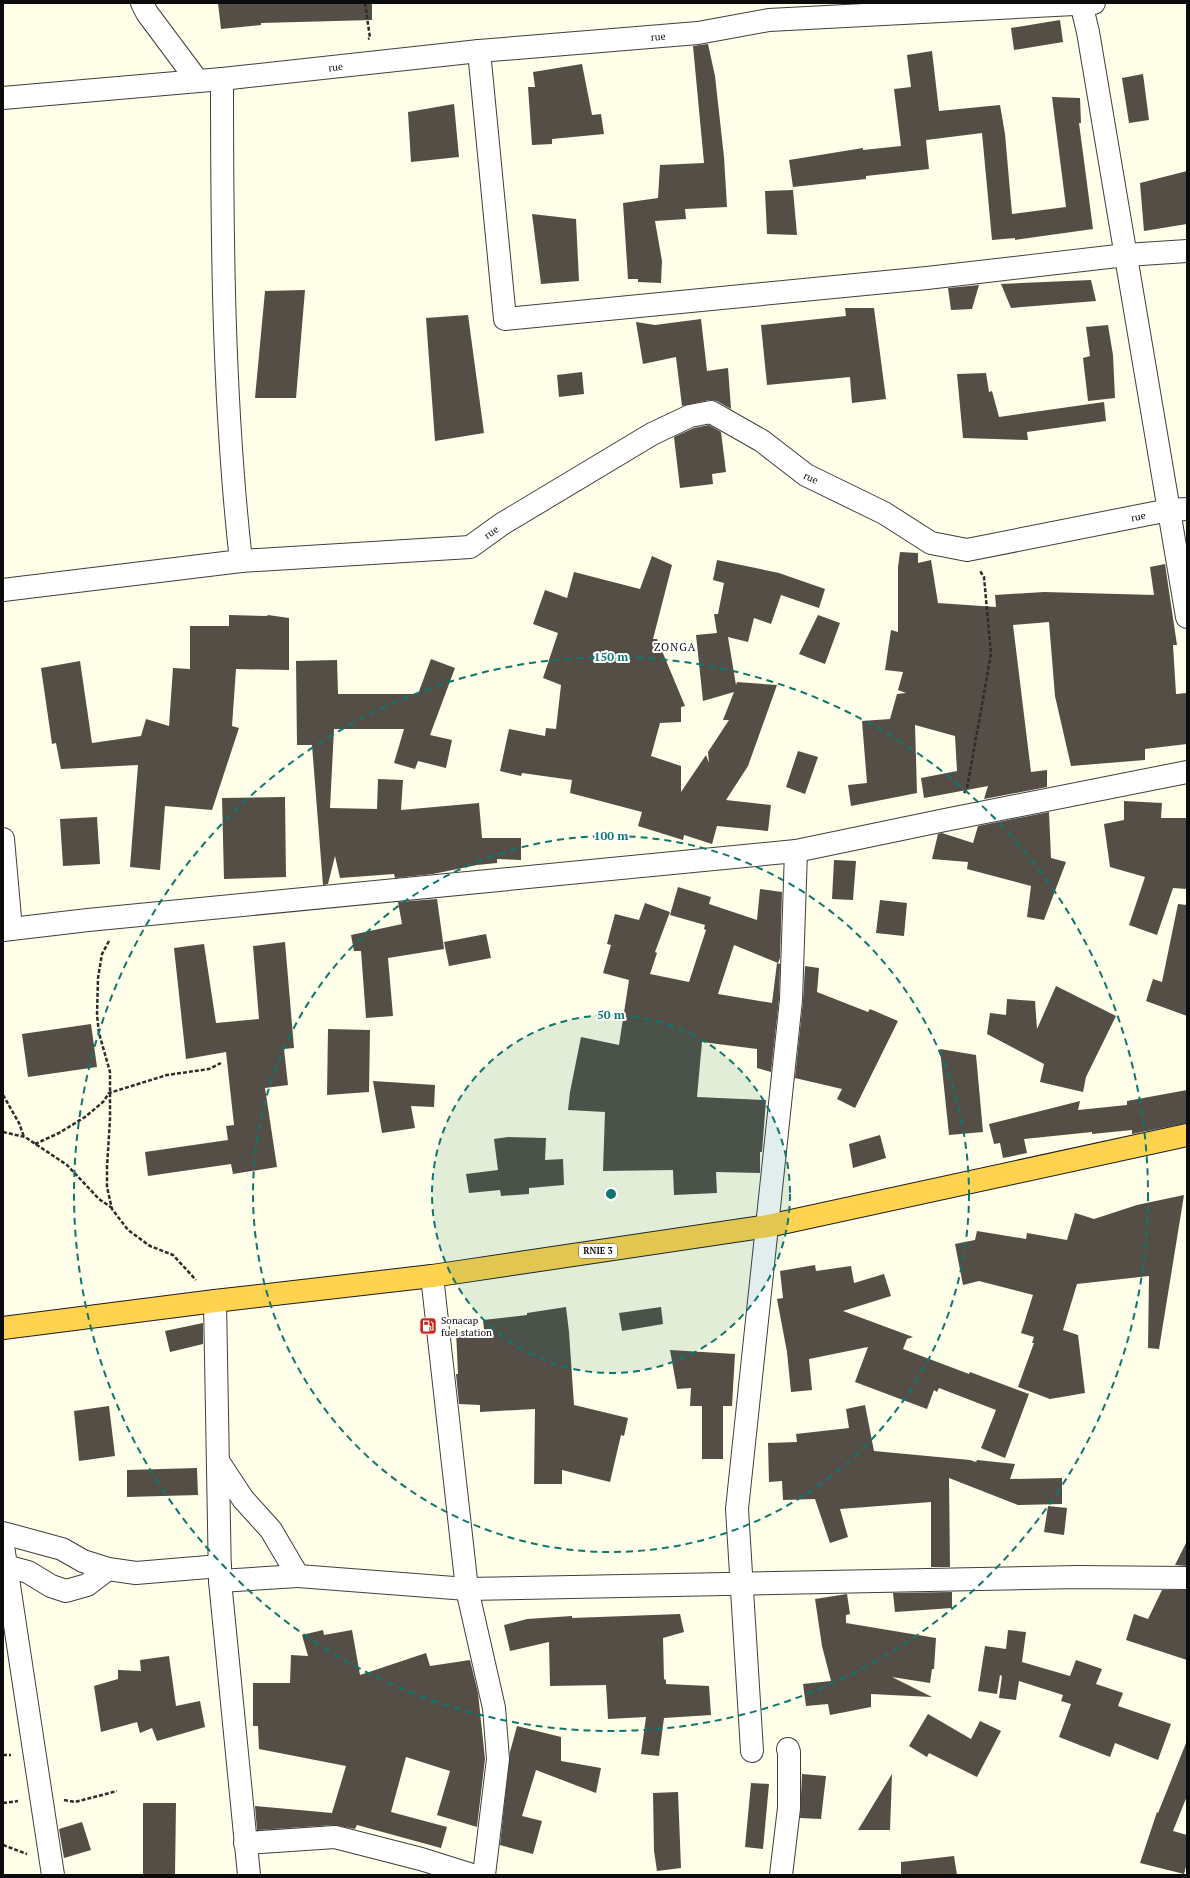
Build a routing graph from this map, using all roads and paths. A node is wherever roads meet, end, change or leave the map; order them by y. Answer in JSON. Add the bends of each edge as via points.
{"nodes":[{"id":1,"x":142,"y":3,"type":"edge"},
{"id":2,"x":364,"y":3,"type":"edge"},
{"id":3,"x":1085,"y":3,"type":"edge"},
{"id":4,"x":768,"y":12,"type":"edge"},
{"id":5,"x":364,"y":40,"type":"dead end"},
{"id":6,"x":479,"y":50,"type":"junction"},
{"id":7,"x":222,"y":79,"type":"junction"},
{"id":8,"x":197,"y":80,"type":"junction"},
{"id":9,"x":3,"y":98,"type":"edge"},
{"id":10,"x":1187,"y":251,"type":"edge"},
{"id":11,"x":1126,"y":255,"type":"junction"},
{"id":12,"x":1178,"y":510,"type":"edge"},
{"id":13,"x":967,"y":550,"type":"junction"},
{"id":14,"x":242,"y":561,"type":"junction"},
{"id":15,"x":3,"y":590,"type":"edge"},
{"id":16,"x":1187,"y":617,"type":"edge"},
{"id":17,"x":1187,"y":772,"type":"edge"},
{"id":18,"x":945,"y":820,"type":"junction"},
{"id":19,"x":3,"y":839,"type":"edge"},
{"id":20,"x":796,"y":851,"type":"junction"},
{"id":21,"x":111,"y":918,"type":"junction"},
{"id":22,"x":7,"y":930,"type":"edge"},
{"id":23,"x":221,"y":1063,"type":"dead end"},
{"id":24,"x":109,"y":1093,"type":"junction"},
{"id":25,"x":3,"y":1095,"type":"edge"},
{"id":26,"x":3,"y":1132,"type":"edge"},
{"id":27,"x":1187,"y":1135,"type":"edge"},
{"id":28,"x":25,"y":1137,"type":"junction"},
{"id":29,"x":35,"y":1144,"type":"junction"},
{"id":30,"x":112,"y":1209,"type":"junction"},
{"id":31,"x":768,"y":1226,"type":"junction"},
{"id":32,"x":432,"y":1276,"type":"junction"},
{"id":33,"x":215,"y":1301,"type":"junction"},
{"id":34,"x":3,"y":1328,"type":"edge"},
{"id":35,"x":218,"y":1461,"type":"junction"},
{"id":36,"x":3,"y":1533,"type":"edge"},
{"id":37,"x":5,"y":1556,"type":"edge"},
{"id":38,"x":108,"y":1569,"type":"junction"},
{"id":39,"x":220,"y":1573,"type":"junction"},
{"id":40,"x":298,"y":1576,"type":"junction"},
{"id":41,"x":1187,"y":1578,"type":"edge"},
{"id":42,"x":741,"y":1584,"type":"junction"},
{"id":43,"x":467,"y":1589,"type":"junction"},
{"id":44,"x":788,"y":1749,"type":"dead end"},
{"id":45,"x":752,"y":1751,"type":"dead end"},
{"id":46,"x":245,"y":1843,"type":"junction"},
{"id":47,"x":53,"y":1875,"type":"edge"},
{"id":48,"x":248,"y":1875,"type":"edge"},
{"id":49,"x":472,"y":1875,"type":"edge"},
{"id":50,"x":484,"y":1875,"type":"edge"},
{"id":51,"x":781,"y":1875,"type":"edge"}],
"edges":[{"from":1,"to":8,"type":"street"},
{"from":2,"to":5,"type":"path","via":[[370,38]]},
{"from":3,"to":4,"type":"street","name":"rue"},
{"from":3,"to":11,"type":"street"},
{"from":4,"to":6,"type":"street","name":"rue","via":[[698,32]]},
{"from":6,"to":7,"type":"street","name":"rue"},
{"from":6,"to":11,"type":"street","via":[[505,319]]},
{"from":7,"to":8,"type":"street","name":"rue"},
{"from":7,"to":14,"type":"street","via":[[223,293],[233,492]]},
{"from":8,"to":9,"type":"street","name":"rue"},
{"from":10,"to":11,"type":"street"},
{"from":11,"to":12,"type":"street"},
{"from":12,"to":13,"type":"street","name":"rue"},
{"from":12,"to":16,"type":"street"},
{"from":13,"to":14,"type":"street","name":"rue","via":[[931,543],[884,513],[806,475],[762,441],[711,412],[690,416],[652,434],[502,524],[470,547]]},
{"from":13,"to":18,"type":"path","via":[[984,577],[991,654],[967,788]]},
{"from":14,"to":15,"type":"street"},
{"from":17,"to":18,"type":"street"},
{"from":18,"to":20,"type":"street"},
{"from":19,"to":22,"type":"street"},
{"from":20,"to":21,"type":"street"},
{"from":20,"to":31,"type":"street","via":[[791,1000]]},
{"from":21,"to":22,"type":"street"},
{"from":21,"to":24,"type":"path","via":[[110,939],[102,954],[98,978],[97,1015],[99,1033],[110,1072]]},
{"from":23,"to":24,"type":"path","via":[[209,1069],[167,1075]]},
{"from":24,"to":29,"type":"path","via":[[103,1102],[85,1117]]},
{"from":24,"to":30,"type":"path","via":[[107,1187]]},
{"from":25,"to":28,"type":"path"},
{"from":26,"to":28,"type":"path"},
{"from":27,"to":31,"type":"highway","number":"RNIE 3"},
{"from":28,"to":29,"type":"path"},
{"from":29,"to":30,"type":"path","via":[[67,1165]]},
{"from":30,"to":33,"type":"path","via":[[128,1230],[150,1246],[173,1255]]},
{"from":31,"to":32,"type":"highway","number":"RNIE 3"},
{"from":31,"to":42,"type":"street","via":[[737,1509]]},
{"from":32,"to":33,"type":"highway","number":"RNIE 3"},
{"from":32,"to":43,"type":"street"},
{"from":33,"to":34,"type":"highway","number":"RNIE 3"},
{"from":33,"to":35,"type":"street"},
{"from":35,"to":39,"type":"street"},
{"from":35,"to":40,"type":"street","via":[[242,1499],[271,1530]]},
{"from":36,"to":38,"type":"street","via":[[62,1549],[83,1561]]},
{"from":37,"to":38,"type":"street","via":[[51,1586],[66,1591],[87,1585]]},
{"from":37,"to":47,"type":"street"},
{"from":38,"to":39,"type":"street","via":[[136,1573]]},
{"from":39,"to":40,"type":"street"},
{"from":39,"to":46,"type":"street"},
{"from":40,"to":43,"type":"street"},
{"from":41,"to":42,"type":"street","via":[[1077,1576]]},
{"from":42,"to":43,"type":"street"},
{"from":42,"to":45,"type":"street"},
{"from":43,"to":50,"type":"street","via":[[494,1708],[498,1759]]},
{"from":44,"to":51,"type":"street","via":[[790,1808]]},
{"from":46,"to":48,"type":"street"},
{"from":46,"to":49,"type":"street","via":[[335,1837]]}]}
